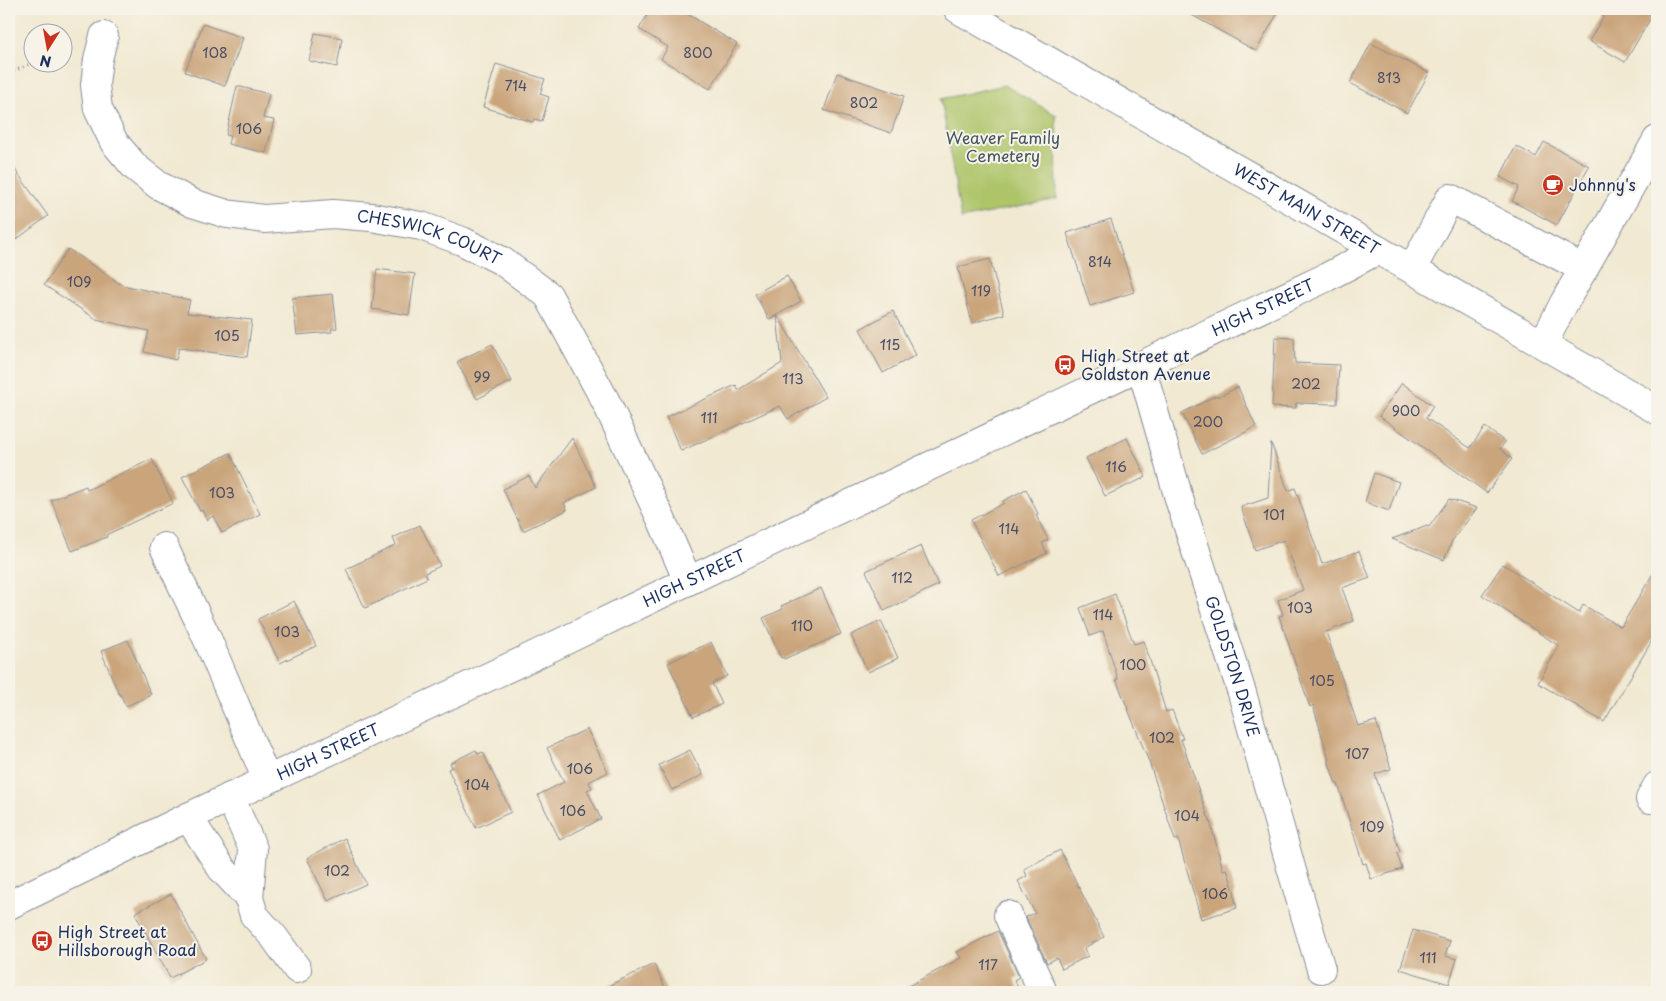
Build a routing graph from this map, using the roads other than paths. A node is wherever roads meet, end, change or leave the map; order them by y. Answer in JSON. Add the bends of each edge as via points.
{"nodes":[{"id":1,"x":958,"y":9,"type":"edge"},
{"id":2,"x":104,"y":36,"type":"dead end"},
{"id":3,"x":1657,"y":140,"type":"edge"},
{"id":4,"x":1378,"y":250,"type":"junction"},
{"id":5,"x":1412,"y":269,"type":"junction"},
{"id":6,"x":1584,"y":269,"type":"junction"},
{"id":7,"x":1543,"y":344,"type":"junction"},
{"id":8,"x":1141,"y":366,"type":"junction"},
{"id":9,"x":1657,"y":410,"type":"edge"},
{"id":10,"x":164,"y":547,"type":"dead end"},
{"id":11,"x":688,"y":581,"type":"junction"},
{"id":12,"x":268,"y":780,"type":"junction"},
{"id":13,"x":230,"y":797,"type":"junction"},
{"id":14,"x":188,"y":817,"type":"junction"},
{"id":15,"x":249,"y":898,"type":"junction"},
{"id":16,"x":9,"y":905,"type":"edge"},
{"id":17,"x":1008,"y":915,"type":"dead end"},
{"id":18,"x":297,"y":969,"type":"dead end"},
{"id":19,"x":1321,"y":969,"type":"dead end"},
{"id":20,"x":1043,"y":992,"type":"edge"}],
"edges":[{"from":1,"to":4,"type":"street","name":"WEST MAIN STREET"},
{"from":2,"to":11,"type":"street","name":"CHESWICK COURT","via":[[95,85],[98,108],[114,142],[135,167],[158,185],[192,203],[227,214],[264,219],[333,214],[421,226],[502,261],[548,294],[606,402]]},
{"from":3,"to":6,"type":"street"},
{"from":4,"to":5,"type":"street","name":"WEST MAIN STREET"},
{"from":4,"to":8,"type":"street","name":"HIGH STREET"},
{"from":5,"to":6,"type":"street","via":[[1450,198]]},
{"from":5,"to":7,"type":"street","name":"WEST MAIN STREET"},
{"from":6,"to":7,"type":"street"},
{"from":7,"to":9,"type":"street","name":"WEST MAIN STREET"},
{"from":8,"to":11,"type":"street","name":"HIGH STREET"},
{"from":8,"to":19,"type":"street","name":"GOLDSTON DRIVE","via":[[1180,502],[1242,693]]},
{"from":10,"to":12,"type":"street","via":[[208,638]]},
{"from":11,"to":12,"type":"street","name":"HIGH STREET"},
{"from":12,"to":13,"type":"street","name":"HIGH STREET"},
{"from":13,"to":14,"type":"street","name":"HIGH STREET"},
{"from":13,"to":15,"type":"street","via":[[253,849]]},
{"from":14,"to":15,"type":"street","via":[[222,869]]},
{"from":14,"to":16,"type":"street","name":"HIGH STREET"},
{"from":15,"to":18,"type":"street","via":[[254,915]]},
{"from":17,"to":20,"type":"street"}]}
